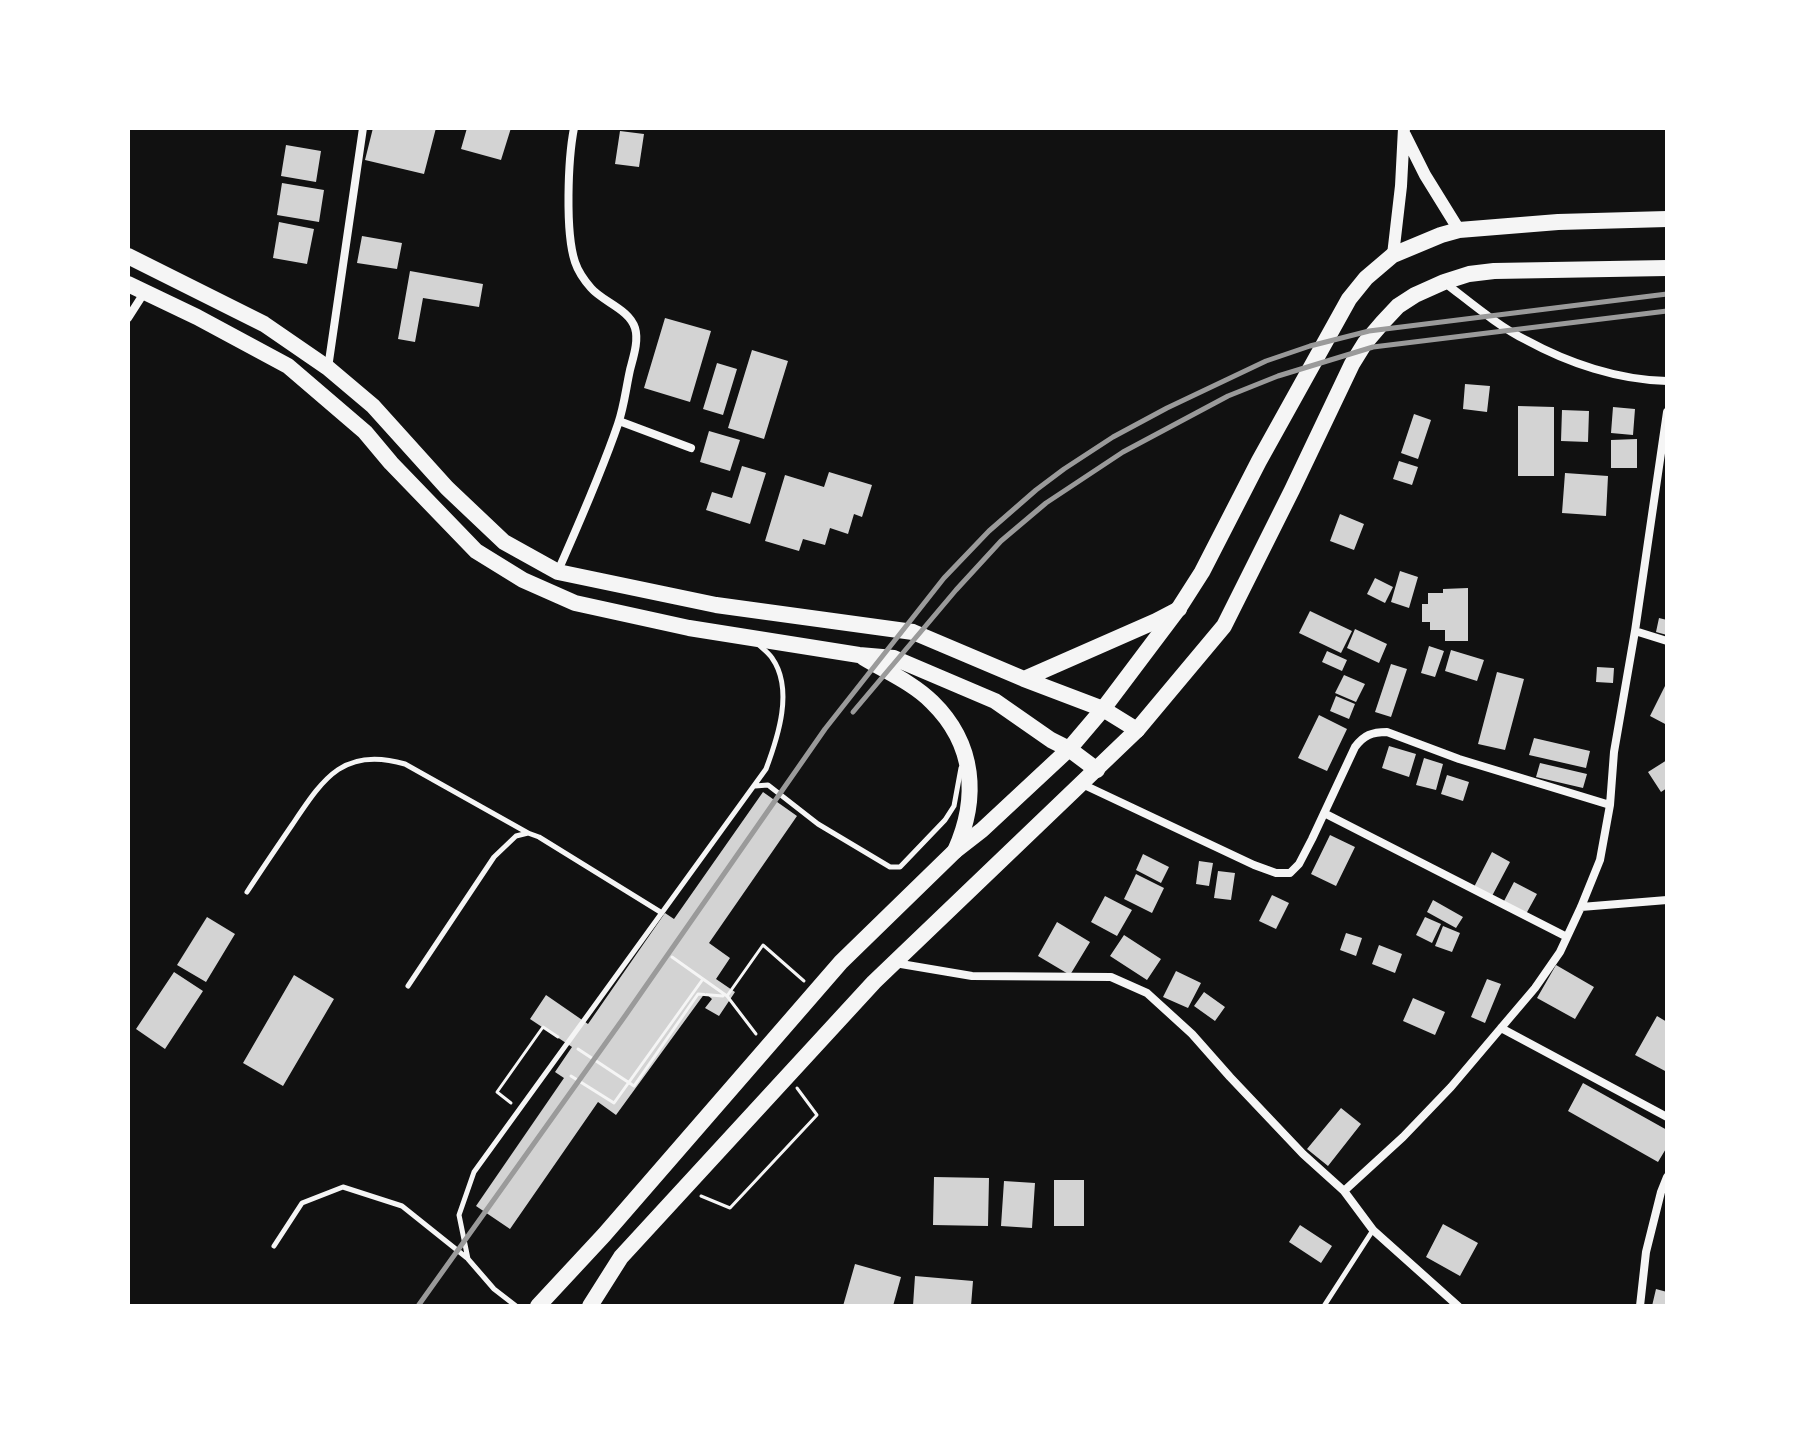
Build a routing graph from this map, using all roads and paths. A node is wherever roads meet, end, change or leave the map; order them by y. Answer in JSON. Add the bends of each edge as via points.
{"nodes":[{"id":1,"x":363,"y":128,"type":"edge"},
{"id":2,"x":574,"y":128,"type":"edge"},
{"id":3,"x":1404,"y":130,"type":"edge"},
{"id":4,"x":1667,"y":219,"type":"edge"},
{"id":5,"x":1459,"y":230,"type":"junction"},
{"id":6,"x":1393,"y":255,"type":"junction"},
{"id":7,"x":128,"y":256,"type":"edge"},
{"id":8,"x":1667,"y":268,"type":"edge"},
{"id":9,"x":1444,"y":282,"type":"junction"},
{"id":10,"x":128,"y":284,"type":"edge"},
{"id":11,"x":144,"y":292,"type":"junction"},
{"id":12,"x":128,"y":318,"type":"edge"},
{"id":13,"x":328,"y":368,"type":"junction"},
{"id":14,"x":1667,"y":381,"type":"edge"},
{"id":15,"x":1667,"y":412,"type":"edge"},
{"id":16,"x":619,"y":421,"type":"junction"},
{"id":17,"x":691,"y":448,"type":"dead end"},
{"id":18,"x":1664,"y":464,"type":"edge"},
{"id":19,"x":558,"y":572,"type":"junction"},
{"id":20,"x":1179,"y":608,"type":"junction"},
{"id":21,"x":1635,"y":631,"type":"junction"},
{"id":22,"x":752,"y":639,"type":"junction"},
{"id":23,"x":1667,"y":641,"type":"edge"},
{"id":24,"x":859,"y":655,"type":"junction"},
{"id":25,"x":1024,"y":679,"type":"junction"},
{"id":26,"x":1103,"y":709,"type":"junction"},
{"id":27,"x":1137,"y":730,"type":"junction"},
{"id":28,"x":961,"y":745,"type":"junction"},
{"id":29,"x":1069,"y":749,"type":"junction"},
{"id":30,"x":1097,"y":770,"type":"junction"},
{"id":31,"x":1082,"y":784,"type":"junction"},
{"id":32,"x":754,"y":786,"type":"junction"},
{"id":33,"x":1610,"y":805,"type":"junction"},
{"id":34,"x":1324,"y":813,"type":"junction"},
{"id":35,"x":528,"y":833,"type":"junction"},
{"id":36,"x":955,"y":851,"type":"junction"},
{"id":37,"x":247,"y":892,"type":"dead end"},
{"id":38,"x":1667,"y":900,"type":"edge"},
{"id":39,"x":1581,"y":907,"type":"junction"},
{"id":40,"x":662,"y":913,"type":"junction"},
{"id":41,"x":1567,"y":937,"type":"junction"},
{"id":42,"x":672,"y":957,"type":"dead end"},
{"id":43,"x":894,"y":963,"type":"junction"},
{"id":44,"x":703,"y":979,"type":"junction"},
{"id":45,"x":408,"y":986,"type":"dead end"},
{"id":46,"x":816,"y":991,"type":"junction"},
{"id":47,"x":727,"y":996,"type":"junction"},
{"id":48,"x":1501,"y":1028,"type":"junction"},
{"id":49,"x":568,"y":1043,"type":"junction"},
{"id":50,"x":571,"y":1076,"type":"dead end"},
{"id":51,"x":519,"y":1110,"type":"junction"},
{"id":52,"x":817,"y":1115,"type":"dead end"},
{"id":53,"x":1667,"y":1117,"type":"edge"},
{"id":54,"x":1667,"y":1177,"type":"edge"},
{"id":55,"x":683,"y":1188,"type":"junction"},
{"id":56,"x":1344,"y":1191,"type":"junction"},
{"id":57,"x":1656,"y":1213,"type":"junction"},
{"id":58,"x":1667,"y":1215,"type":"edge"},
{"id":59,"x":1373,"y":1230,"type":"junction"},
{"id":60,"x":274,"y":1246,"type":"dead end"},
{"id":61,"x":468,"y":1259,"type":"junction"},
{"id":62,"x":516,"y":1306,"type":"edge"},
{"id":63,"x":538,"y":1306,"type":"edge"},
{"id":64,"x":590,"y":1306,"type":"edge"},
{"id":65,"x":1324,"y":1306,"type":"edge"},
{"id":66,"x":1458,"y":1306,"type":"edge"},
{"id":67,"x":1640,"y":1306,"type":"edge"}],
"edges":[{"from":1,"to":13,"type":"street"},
{"from":2,"to":16,"type":"street","via":[[570,201],[575,262],[593,291],[635,326]]},
{"from":3,"to":5,"type":"street"},
{"from":3,"to":6,"type":"street"},
{"from":4,"to":5,"type":"main road"},
{"from":5,"to":6,"type":"main road"},
{"from":6,"to":20,"type":"main road","via":[[1349,299]]},
{"from":7,"to":13,"type":"main road","via":[[264,324]]},
{"from":8,"to":9,"type":"main road","via":[[1494,271]]},
{"from":9,"to":14,"type":"street","via":[[1554,354],[1587,367]]},
{"from":9,"to":27,"type":"main road","via":[[1398,306],[1365,343],[1224,626]]},
{"from":10,"to":11,"type":"main road"},
{"from":11,"to":12,"type":"street"},
{"from":11,"to":22,"type":"main road","via":[[288,366],[365,432],[476,551],[523,580],[575,603]]},
{"from":13,"to":19,"type":"main road","via":[[373,406],[504,542]]},
{"from":15,"to":18,"type":"street"},
{"from":16,"to":17,"type":"street"},
{"from":16,"to":19,"type":"street"},
{"from":18,"to":21,"type":"street"},
{"from":19,"to":25,"type":"main road","via":[[716,605],[913,632]]},
{"from":20,"to":25,"type":"main road"},
{"from":20,"to":26,"type":"main road"},
{"from":21,"to":23,"type":"street"},
{"from":21,"to":33,"type":"street"},
{"from":22,"to":24,"type":"main road"},
{"from":22,"to":32,"type":"lane","via":[[773,658],[784,702],[776,744]]},
{"from":24,"to":28,"type":"main road","via":[[931,701]]},
{"from":24,"to":29,"type":"main road","via":[[894,658],[995,701]]},
{"from":25,"to":26,"type":"main road"},
{"from":26,"to":27,"type":"main road"},
{"from":26,"to":29,"type":"main road"},
{"from":27,"to":30,"type":"main road"},
{"from":28,"to":32,"type":"lane","via":[[954,806],[900,867],[890,867],[826,829],[768,785]]},
{"from":28,"to":36,"type":"main road","via":[[970,799]]},
{"from":29,"to":30,"type":"main road"},
{"from":29,"to":36,"type":"main road"},
{"from":30,"to":31,"type":"main road"},
{"from":31,"to":34,"type":"street","via":[[1276,873],[1290,873],[1299,864]]},
{"from":31,"to":43,"type":"main road"},
{"from":32,"to":40,"type":"lane"},
{"from":33,"to":34,"type":"street","via":[[1376,732],[1362,737],[1355,747]]},
{"from":33,"to":39,"type":"street","via":[[1600,860]]},
{"from":34,"to":41,"type":"street"},
{"from":35,"to":37,"type":"lane","via":[[405,764],[370,758],[328,776]]},
{"from":35,"to":40,"type":"lane"},
{"from":35,"to":45,"type":"lane","via":[[516,836],[494,857]]},
{"from":36,"to":46,"type":"main road"},
{"from":38,"to":39,"type":"street"},
{"from":39,"to":41,"type":"street"},
{"from":40,"to":49,"type":"lane"},
{"from":41,"to":48,"type":"street","via":[[1535,988]]},
{"from":42,"to":44,"type":"path"},
{"from":43,"to":55,"type":"main road"},
{"from":43,"to":56,"type":"street","via":[[972,976],[1111,977],[1147,993]]},
{"from":44,"to":47,"type":"path"},
{"from":44,"to":50,"type":"path","via":[[614,1103]]},
{"from":46,"to":47,"type":"path","via":[[763,945]]},
{"from":46,"to":63,"type":"main road"},
{"from":47,"to":49,"type":"path","via":[[698,994],[634,1086]]},
{"from":48,"to":53,"type":"street"},
{"from":48,"to":56,"type":"street","via":[[1413,1127]]},
{"from":49,"to":51,"type":"lane"},
{"from":49,"to":51,"type":"path","via":[[543,1027],[497,1092]]},
{"from":51,"to":61,"type":"lane","via":[[474,1172],[459,1215]]},
{"from":52,"to":55,"type":"path","via":[[730,1208]]},
{"from":54,"to":57,"type":"street"},
{"from":55,"to":64,"type":"main road","via":[[621,1257]]},
{"from":56,"to":59,"type":"street"},
{"from":57,"to":58,"type":"street"},
{"from":57,"to":67,"type":"street"},
{"from":59,"to":65,"type":"lane"},
{"from":59,"to":66,"type":"street"},
{"from":60,"to":61,"type":"lane","via":[[302,1203],[343,1187],[402,1206]]},
{"from":61,"to":62,"type":"lane"}]}
